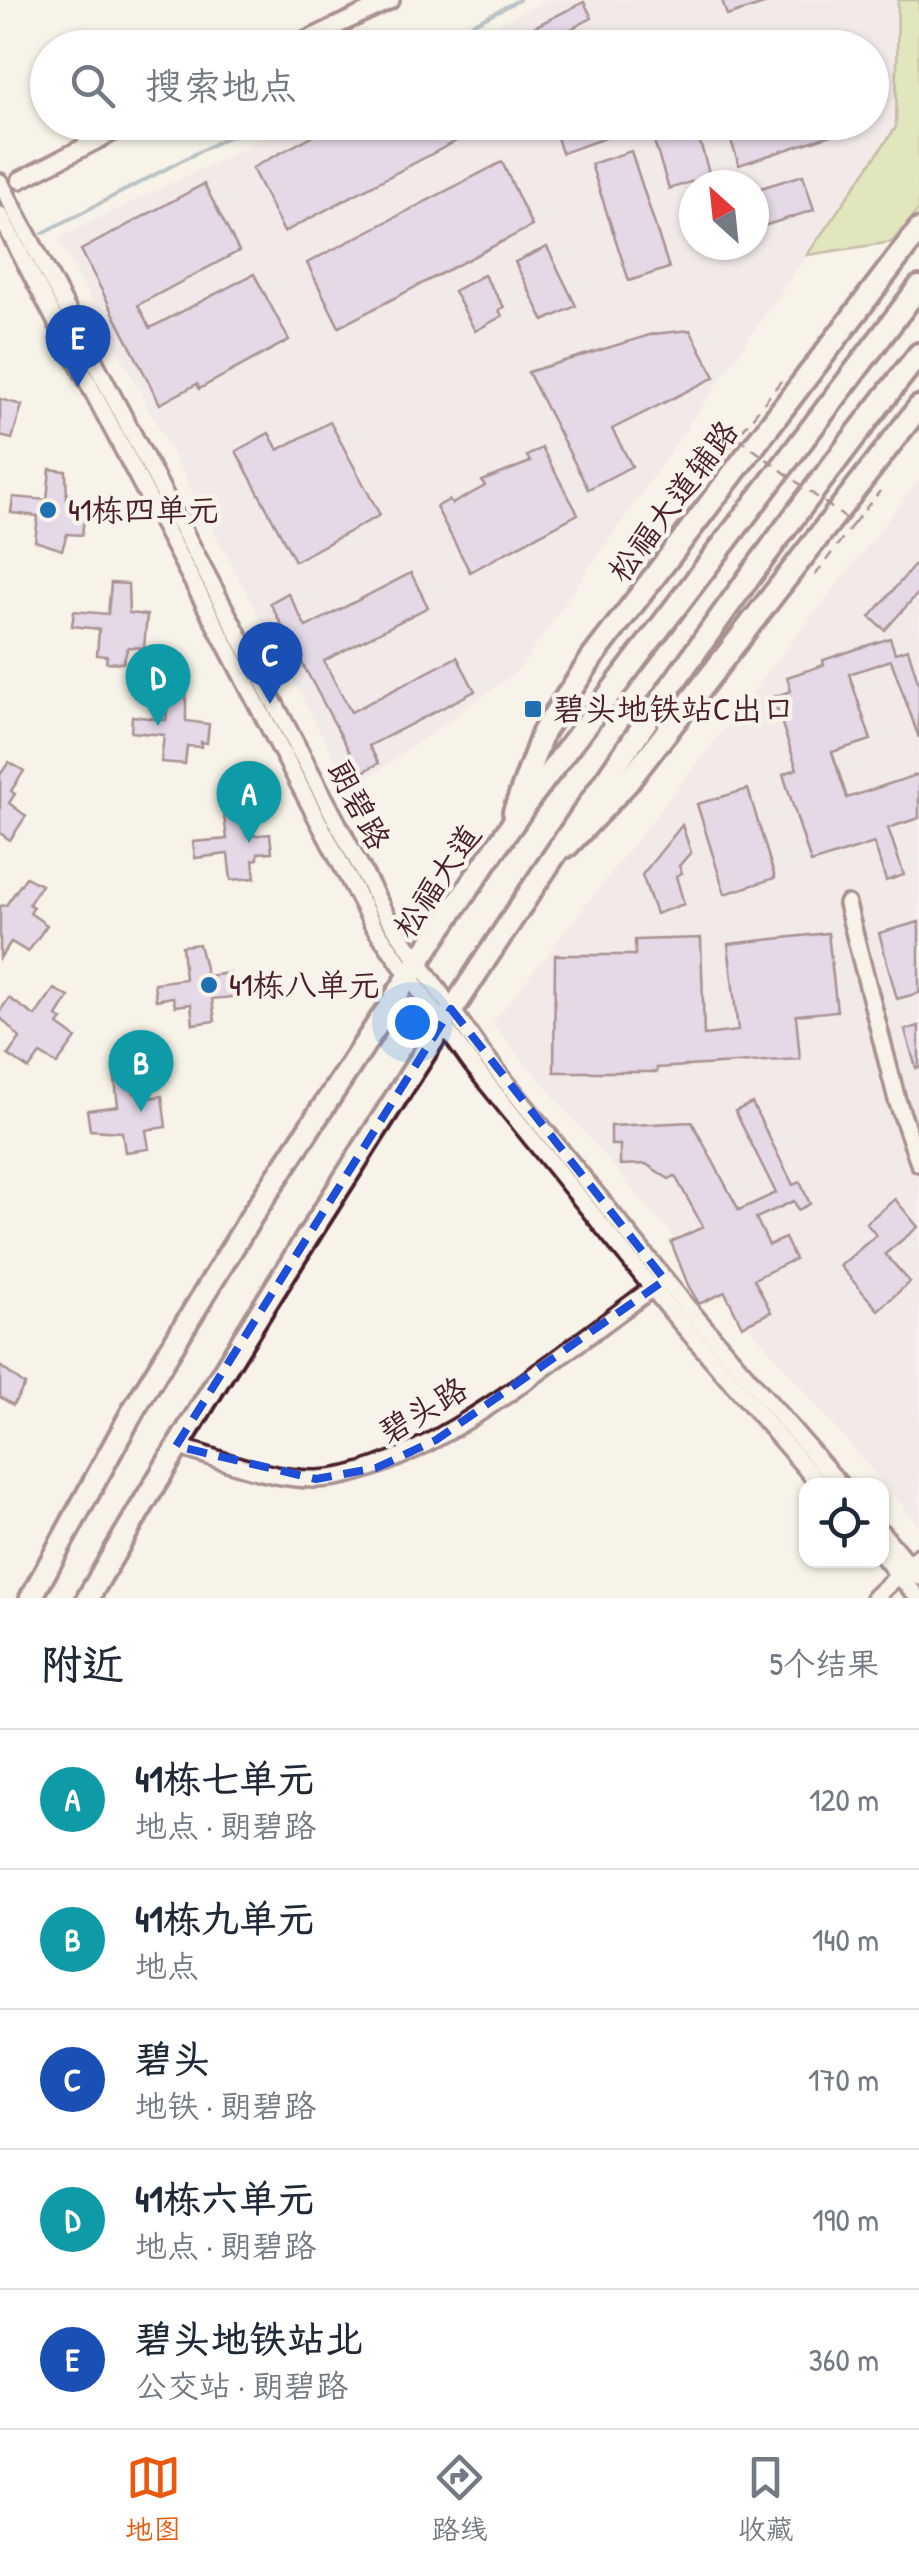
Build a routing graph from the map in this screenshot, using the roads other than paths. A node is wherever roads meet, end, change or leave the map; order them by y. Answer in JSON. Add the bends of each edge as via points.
{"nodes":[{"id":1,"x":391,"y":0,"type":"edge"},
{"id":2,"x":328,"y":30,"type":"edge"},
{"id":3,"x":98,"y":140,"type":"edge"},
{"id":4,"x":20,"y":180,"type":"dead end"},
{"id":5,"x":0,"y":182,"type":"edge"},
{"id":6,"x":0,"y":215,"type":"edge"},
{"id":7,"x":919,"y":230,"type":"edge"},
{"id":8,"x":919,"y":287,"type":"edge"},
{"id":9,"x":919,"y":354,"type":"edge"},
{"id":10,"x":919,"y":407,"type":"edge"},
{"id":11,"x":510,"y":828,"type":"junction"},
{"id":12,"x":543,"y":867,"type":"junction"},
{"id":13,"x":846,"y":904,"type":"dead end"},
{"id":14,"x":414,"y":969,"type":"junction"},
{"id":15,"x":447,"y":1016,"type":"junction"},
{"id":16,"x":919,"y":1162,"type":"edge"},
{"id":17,"x":659,"y":1284,"type":"junction"},
{"id":18,"x":176,"y":1446,"type":"junction"},
{"id":19,"x":815,"y":1478,"type":"edge"},
{"id":20,"x":833,"y":1478,"type":"edge"},
{"id":21,"x":889,"y":1541,"type":"edge"},
{"id":22,"x":889,"y":1559,"type":"edge"},
{"id":23,"x":912,"y":1569,"type":"edge"},
{"id":24,"x":31,"y":1598,"type":"edge"},
{"id":25,"x":88,"y":1598,"type":"edge"},
{"id":26,"x":874,"y":1598,"type":"edge"},
{"id":27,"x":918,"y":1598,"type":"edge"}],
"edges":[{"from":1,"to":2,"type":"street"},
{"from":3,"to":4,"type":"street"},
{"from":5,"to":14,"type":"street","name":"朗碧路"},
{"from":6,"to":14,"type":"street","name":"朗碧路","via":[[373,925]]},
{"from":7,"to":11,"type":"main road","name":"松福大道辅路","via":[[592,658],[543,732]]},
{"from":8,"to":11,"type":"main road","name":"松福大道"},
{"from":9,"to":12,"type":"main road","via":[[734,594]]},
{"from":10,"to":12,"type":"main road","via":[[627,783]]},
{"from":11,"to":14,"type":"main road","name":"松福大道"},
{"from":12,"to":15,"type":"main road"},
{"from":13,"to":16,"type":"street"},
{"from":14,"to":15,"type":"street","name":"朗碧路"},
{"from":14,"to":24,"type":"main road","name":"松福大道","via":[[134,1410]]},
{"from":15,"to":17,"type":"street","name":"朗碧路"},
{"from":15,"to":18,"type":"main road"},
{"from":17,"to":18,"type":"street","name":"碧头路","via":[[436,1440],[376,1468],[316,1479],[270,1474]]},
{"from":17,"to":19,"type":"street","name":"朗碧路"},
{"from":17,"to":20,"type":"street","name":"朗碧路"},
{"from":18,"to":25,"type":"main road"},
{"from":21,"to":23,"type":"street"},
{"from":22,"to":23,"type":"street"},
{"from":23,"to":26,"type":"street"},
{"from":23,"to":27,"type":"street"}]}
